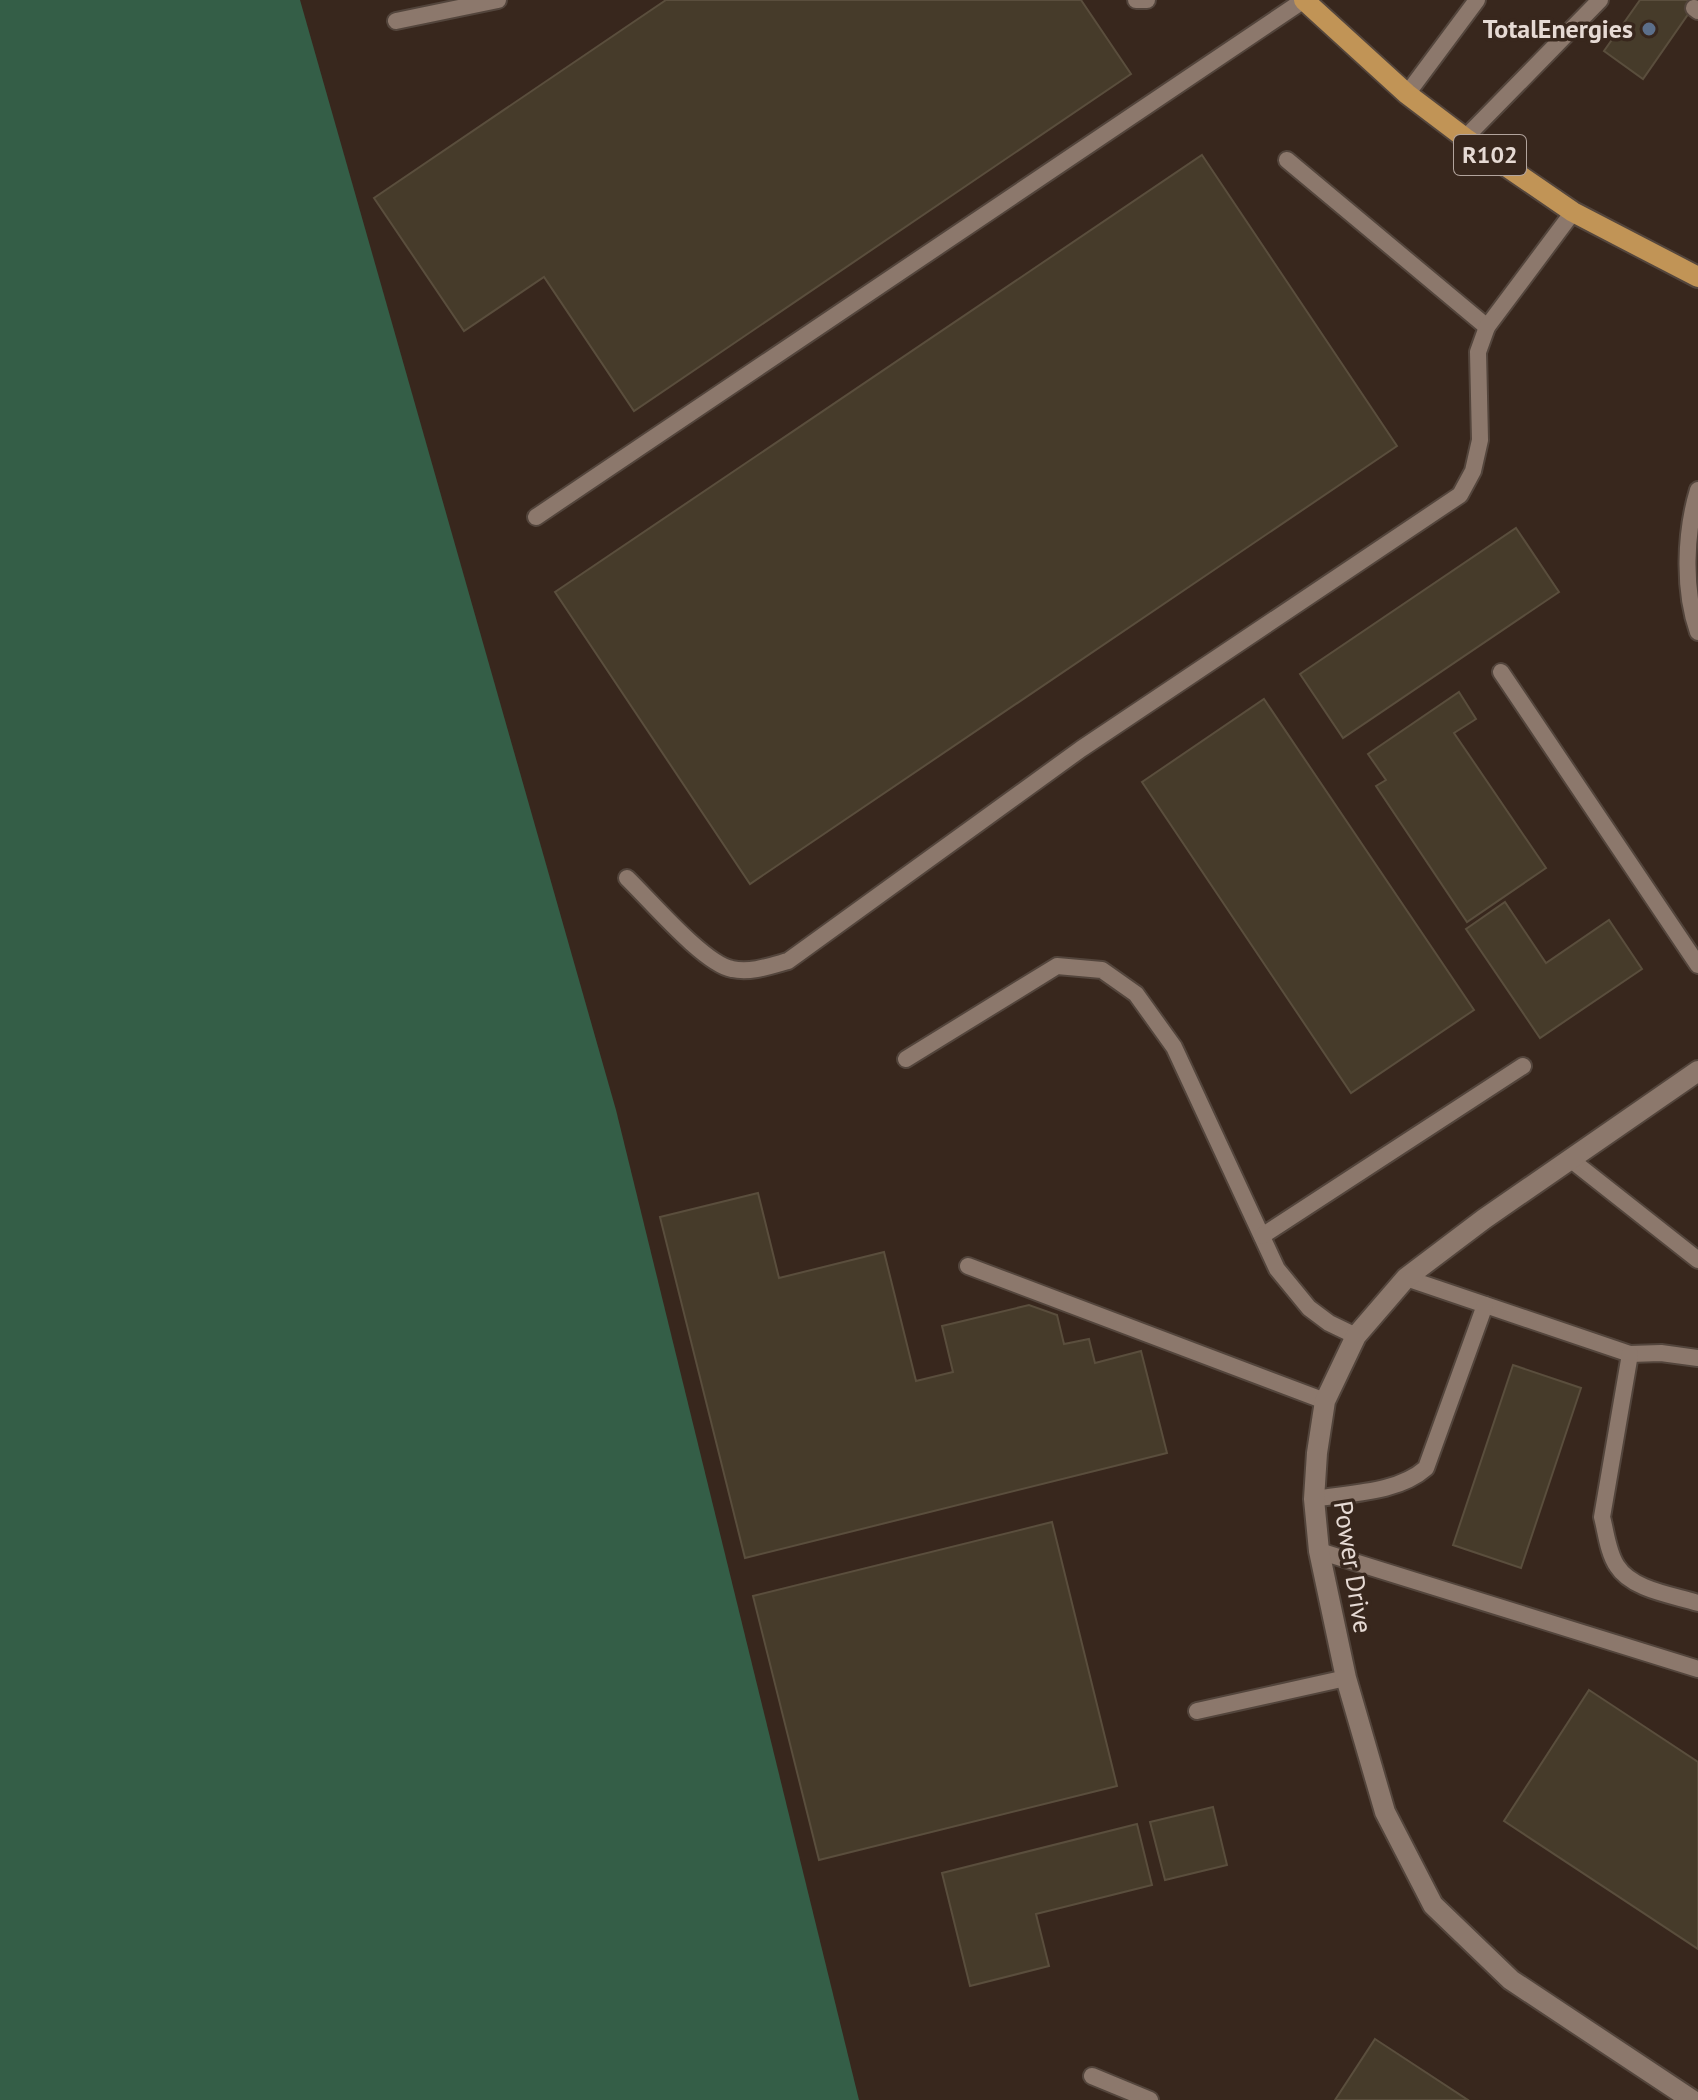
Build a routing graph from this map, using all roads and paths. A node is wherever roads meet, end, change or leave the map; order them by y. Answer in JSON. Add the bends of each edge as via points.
{"nodes":[{"id":1,"x":498,"y":0,"type":"edge"},
{"id":2,"x":1136,"y":0,"type":"edge"},
{"id":3,"x":1147,"y":0,"type":"edge"},
{"id":4,"x":1304,"y":0,"type":"edge"},
{"id":5,"x":1477,"y":0,"type":"edge"},
{"id":6,"x":1600,"y":0,"type":"edge"},
{"id":7,"x":396,"y":21,"type":"dead end"},
{"id":8,"x":1407,"y":94,"type":"junction"},
{"id":9,"x":1465,"y":138,"type":"junction"},
{"id":10,"x":1287,"y":160,"type":"dead end"},
{"id":11,"x":1573,"y":212,"type":"junction"},
{"id":12,"x":1698,"y":277,"type":"edge"},
{"id":13,"x":1487,"y":327,"type":"junction"},
{"id":14,"x":1698,"y":490,"type":"edge"},
{"id":15,"x":536,"y":517,"type":"dead end"},
{"id":16,"x":1698,"y":632,"type":"edge"},
{"id":17,"x":1501,"y":672,"type":"dead end"},
{"id":18,"x":627,"y":878,"type":"dead end"},
{"id":19,"x":1698,"y":965,"type":"edge"},
{"id":20,"x":906,"y":1059,"type":"dead end"},
{"id":21,"x":1523,"y":1066,"type":"dead end"},
{"id":22,"x":1698,"y":1071,"type":"edge"},
{"id":23,"x":1570,"y":1159,"type":"junction"},
{"id":24,"x":1262,"y":1236,"type":"junction"},
{"id":25,"x":1698,"y":1260,"type":"edge"},
{"id":26,"x":968,"y":1266,"type":"dead end"},
{"id":27,"x":1406,"y":1278,"type":"junction"},
{"id":28,"x":1485,"y":1305,"type":"junction"},
{"id":29,"x":1356,"y":1336,"type":"junction"},
{"id":30,"x":1630,"y":1354,"type":"junction"},
{"id":31,"x":1698,"y":1358,"type":"edge"},
{"id":32,"x":1325,"y":1401,"type":"junction"},
{"id":33,"x":1314,"y":1499,"type":"junction"},
{"id":34,"x":1319,"y":1551,"type":"junction"},
{"id":35,"x":1698,"y":1603,"type":"edge"},
{"id":36,"x":1698,"y":1669,"type":"edge"},
{"id":37,"x":1346,"y":1678,"type":"junction"},
{"id":38,"x":1197,"y":1711,"type":"dead end"},
{"id":39,"x":1092,"y":2076,"type":"dead end"},
{"id":40,"x":1150,"y":2100,"type":"edge"},
{"id":41,"x":1692,"y":2100,"type":"edge"}],
"edges":[{"from":1,"to":7,"type":"lane"},
{"from":2,"to":3,"type":"lane"},
{"from":4,"to":8,"type":"main road","number":"R102"},
{"from":4,"to":15,"type":"lane"},
{"from":5,"to":8,"type":"lane"},
{"from":6,"to":9,"type":"lane"},
{"from":8,"to":9,"type":"main road","number":"R102"},
{"from":9,"to":11,"type":"main road","number":"R102"},
{"from":10,"to":13,"type":"lane"},
{"from":11,"to":12,"type":"main road","number":"R102"},
{"from":11,"to":13,"type":"lane"},
{"from":13,"to":18,"type":"lane","via":[[1478,352],[1480,440],[1473,471],[1460,495],[1081,749],[788,961],[760,969],[732,969],[712,962]]},
{"from":14,"to":16,"type":"lane","via":[[1688,561],[1688,596]]},
{"from":17,"to":19,"type":"lane"},
{"from":20,"to":24,"type":"lane","via":[[1057,966],[1102,970],[1136,994],[1174,1047]]},
{"from":21,"to":24,"type":"lane"},
{"from":22,"to":23,"type":"street","name":"Power Drive"},
{"from":23,"to":25,"type":"lane"},
{"from":23,"to":27,"type":"street","name":"Power Drive"},
{"from":24,"to":29,"type":"lane","via":[[1277,1269],[1309,1308]]},
{"from":26,"to":32,"type":"lane"},
{"from":27,"to":28,"type":"lane"},
{"from":27,"to":29,"type":"street","name":"Power Drive"},
{"from":28,"to":30,"type":"lane"},
{"from":28,"to":33,"type":"lane","via":[[1426,1468],[1400,1484]]},
{"from":29,"to":32,"type":"street","name":"Power Drive"},
{"from":30,"to":31,"type":"lane"},
{"from":30,"to":35,"type":"lane","via":[[1602,1517],[1608,1541],[1617,1567],[1636,1583]]},
{"from":32,"to":33,"type":"street","name":"Power Drive"},
{"from":33,"to":34,"type":"street","name":"Power Drive"},
{"from":34,"to":36,"type":"lane"},
{"from":34,"to":37,"type":"street","name":"Power Drive"},
{"from":37,"to":38,"type":"lane"},
{"from":37,"to":41,"type":"street","name":"Power Drive","via":[[1385,1812],[1433,1905],[1511,1980]]},
{"from":39,"to":40,"type":"lane"}]}
